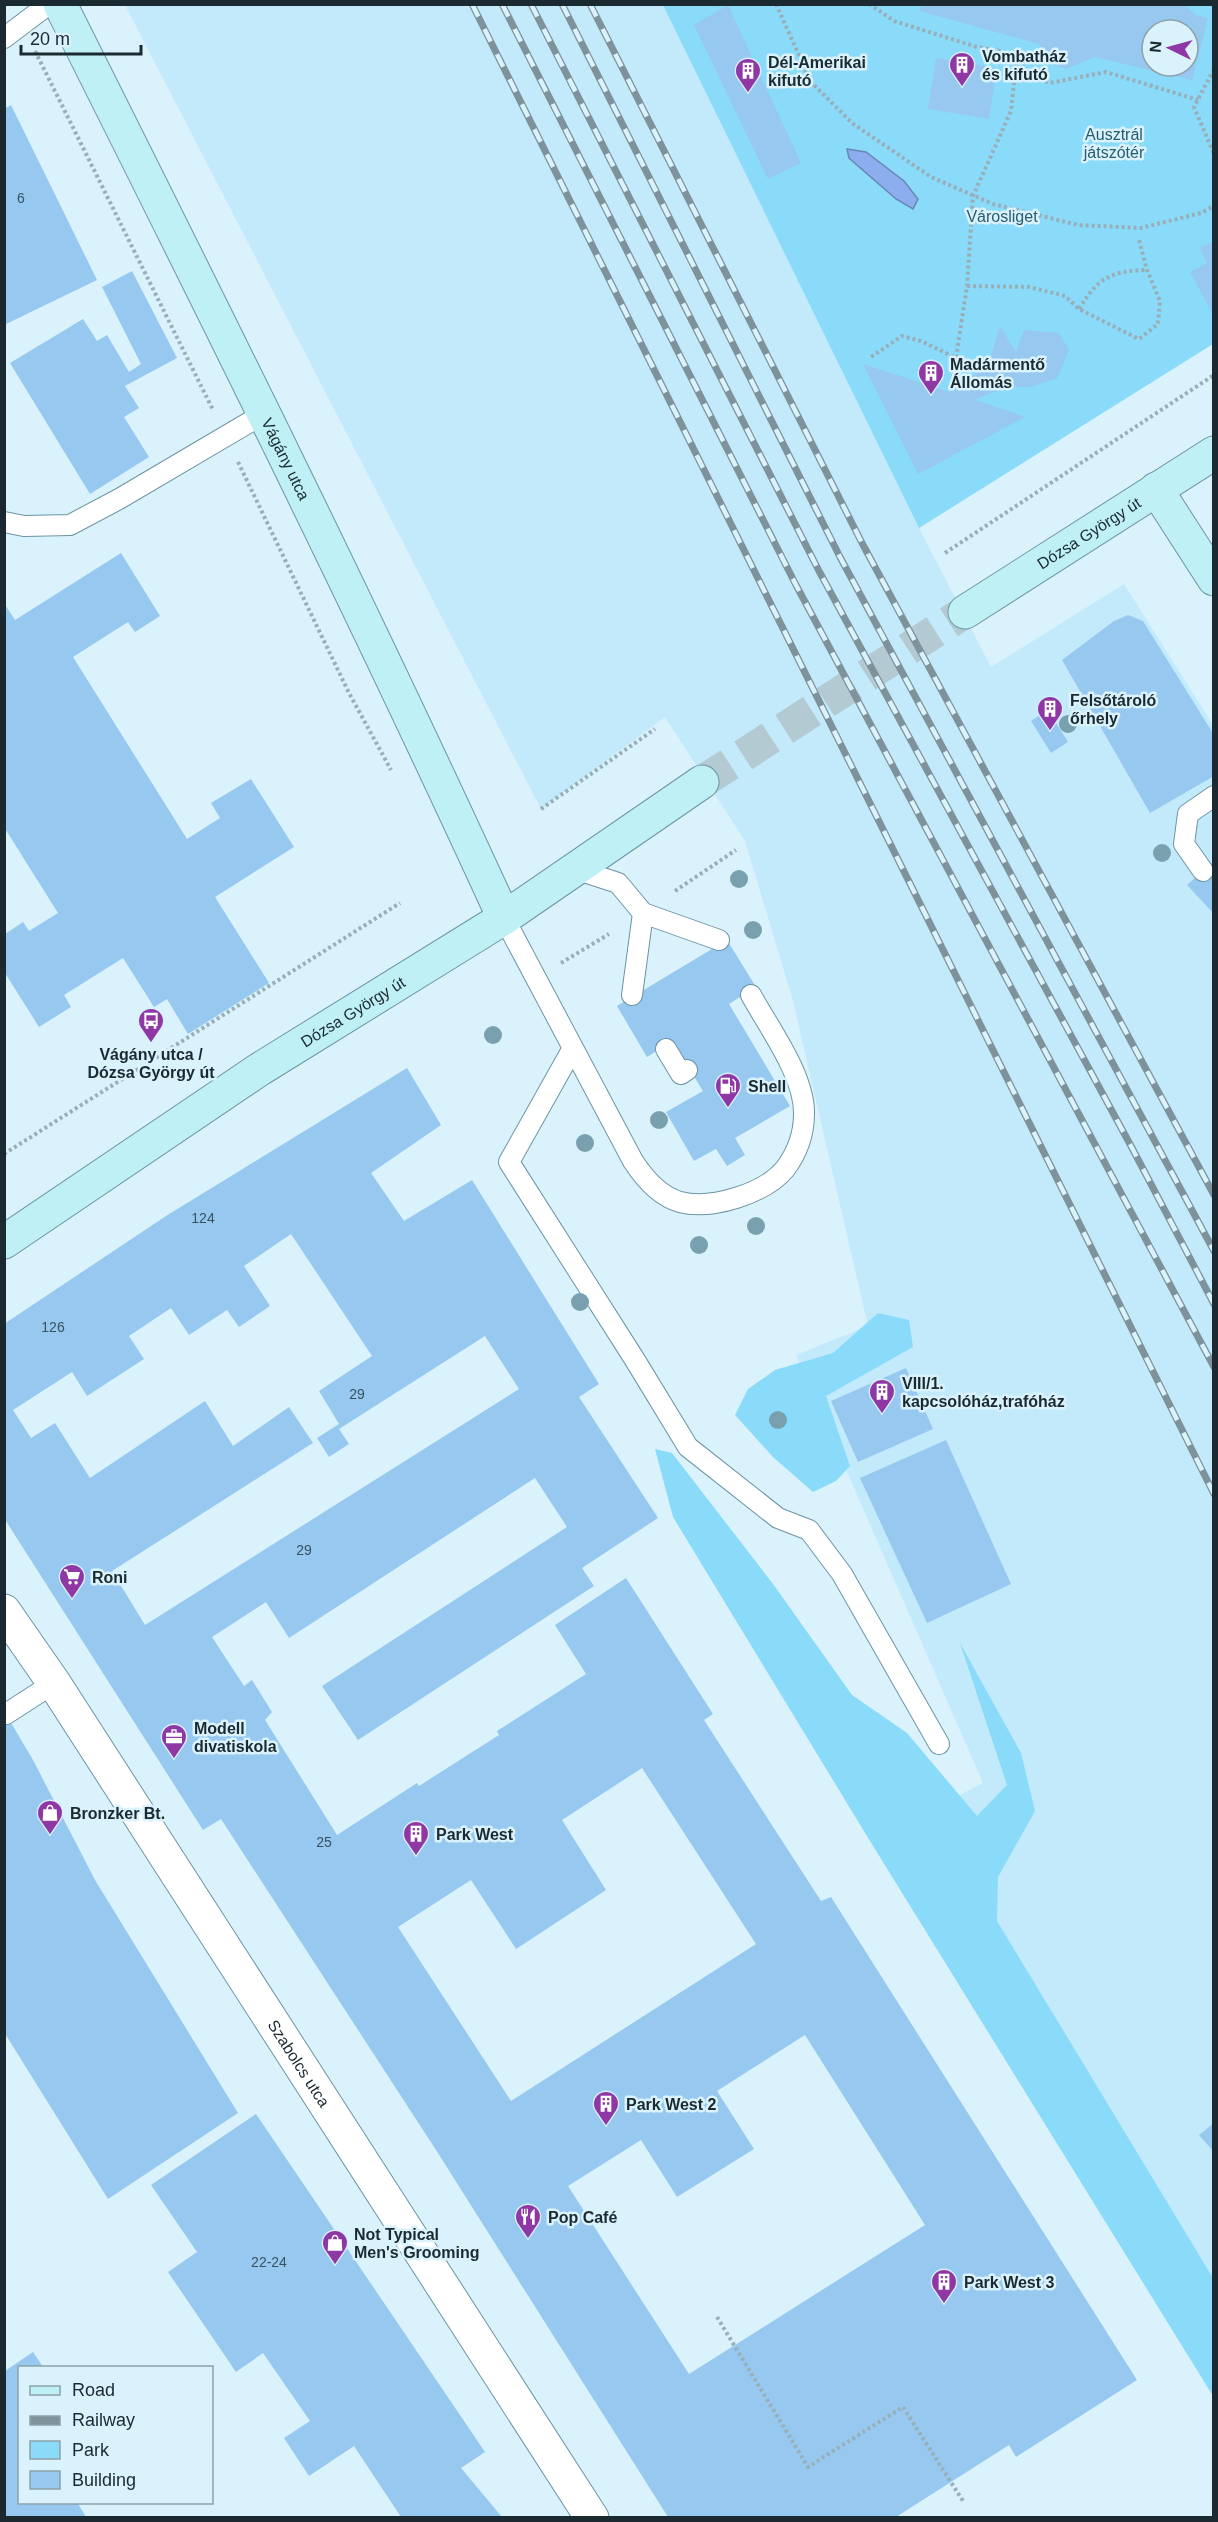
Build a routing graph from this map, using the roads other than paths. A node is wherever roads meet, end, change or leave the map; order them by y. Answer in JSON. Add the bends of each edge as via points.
{"nodes":[{"id":1,"x":49,"y":4,"type":"edge"},
{"id":2,"x":60,"y":4,"type":"edge"},
{"id":3,"x":4,"y":38,"type":"edge"},
{"id":4,"x":265,"y":413,"type":"junction"},
{"id":5,"x":1214,"y":453,"type":"edge"},
{"id":6,"x":1156,"y":489,"type":"junction"},
{"id":7,"x":4,"y":522,"type":"edge"},
{"id":8,"x":1214,"y":579,"type":"edge"},
{"id":9,"x":965,"y":612,"type":"tunnel mouth"},
{"id":10,"x":702,"y":782,"type":"tunnel mouth"},
{"id":11,"x":1214,"y":796,"type":"edge"},
{"id":12,"x":575,"y":869,"type":"junction"},
{"id":13,"x":1203,"y":871,"type":"dead end"},
{"id":14,"x":643,"y":913,"type":"junction"},
{"id":15,"x":504,"y":918,"type":"junction"},
{"id":16,"x":719,"y":940,"type":"dead end"},
{"id":17,"x":632,"y":995,"type":"dead end"},
{"id":18,"x":751,"y":995,"type":"dead end"},
{"id":19,"x":573,"y":1048,"type":"junction"},
{"id":20,"x":666,"y":1049,"type":"dead end"},
{"id":21,"x":687,"y":1070,"type":"dead end"},
{"id":22,"x":4,"y":1242,"type":"edge"},
{"id":23,"x":4,"y":1611,"type":"edge"},
{"id":24,"x":54,"y":1683,"type":"junction"},
{"id":25,"x":6,"y":1714,"type":"dead end"},
{"id":26,"x":939,"y":1744,"type":"dead end"},
{"id":27,"x":592,"y":2517,"type":"edge"}],
"edges":[{"from":1,"to":3,"type":"lane"},
{"from":2,"to":4,"type":"main road","name":"Vágány utca"},
{"from":4,"to":7,"type":"lane","via":[[70,525],[24,526]]},
{"from":4,"to":15,"type":"main road","name":"Vágány utca"},
{"from":5,"to":6,"type":"main road","name":"Dózsa György út"},
{"from":6,"to":8,"type":"main road"},
{"from":6,"to":9,"type":"main road","name":"Dózsa György út"},
{"from":10,"to":12,"type":"main road","name":"Dózsa György út"},
{"from":11,"to":13,"type":"lane","via":[[1188,814],[1186,824],[1184,844]]},
{"from":12,"to":14,"type":"lane","via":[[618,883]]},
{"from":12,"to":15,"type":"main road","name":"Dózsa György út"},
{"from":14,"to":16,"type":"lane"},
{"from":14,"to":17,"type":"lane"},
{"from":15,"to":19,"type":"lane"},
{"from":15,"to":22,"type":"main road","name":"Dózsa György út","via":[[260,1069]]},
{"from":18,"to":19,"type":"lane","via":[[758,1027],[795,1075],[802,1095],[802,1133],[796,1152],[783,1171],[760,1187],[718,1203],[696,1205],[678,1201],[642,1175]]},
{"from":19,"to":26,"type":"lane","via":[[509,1162],[688,1447],[778,1518],[809,1530],[842,1574]]},
{"from":20,"to":21,"type":"lane","via":[[681,1074]]},
{"from":23,"to":24,"type":"street","name":"Szabolcs utca"},
{"from":24,"to":25,"type":"lane"},
{"from":24,"to":27,"type":"street","name":"Szabolcs utca"}]}
